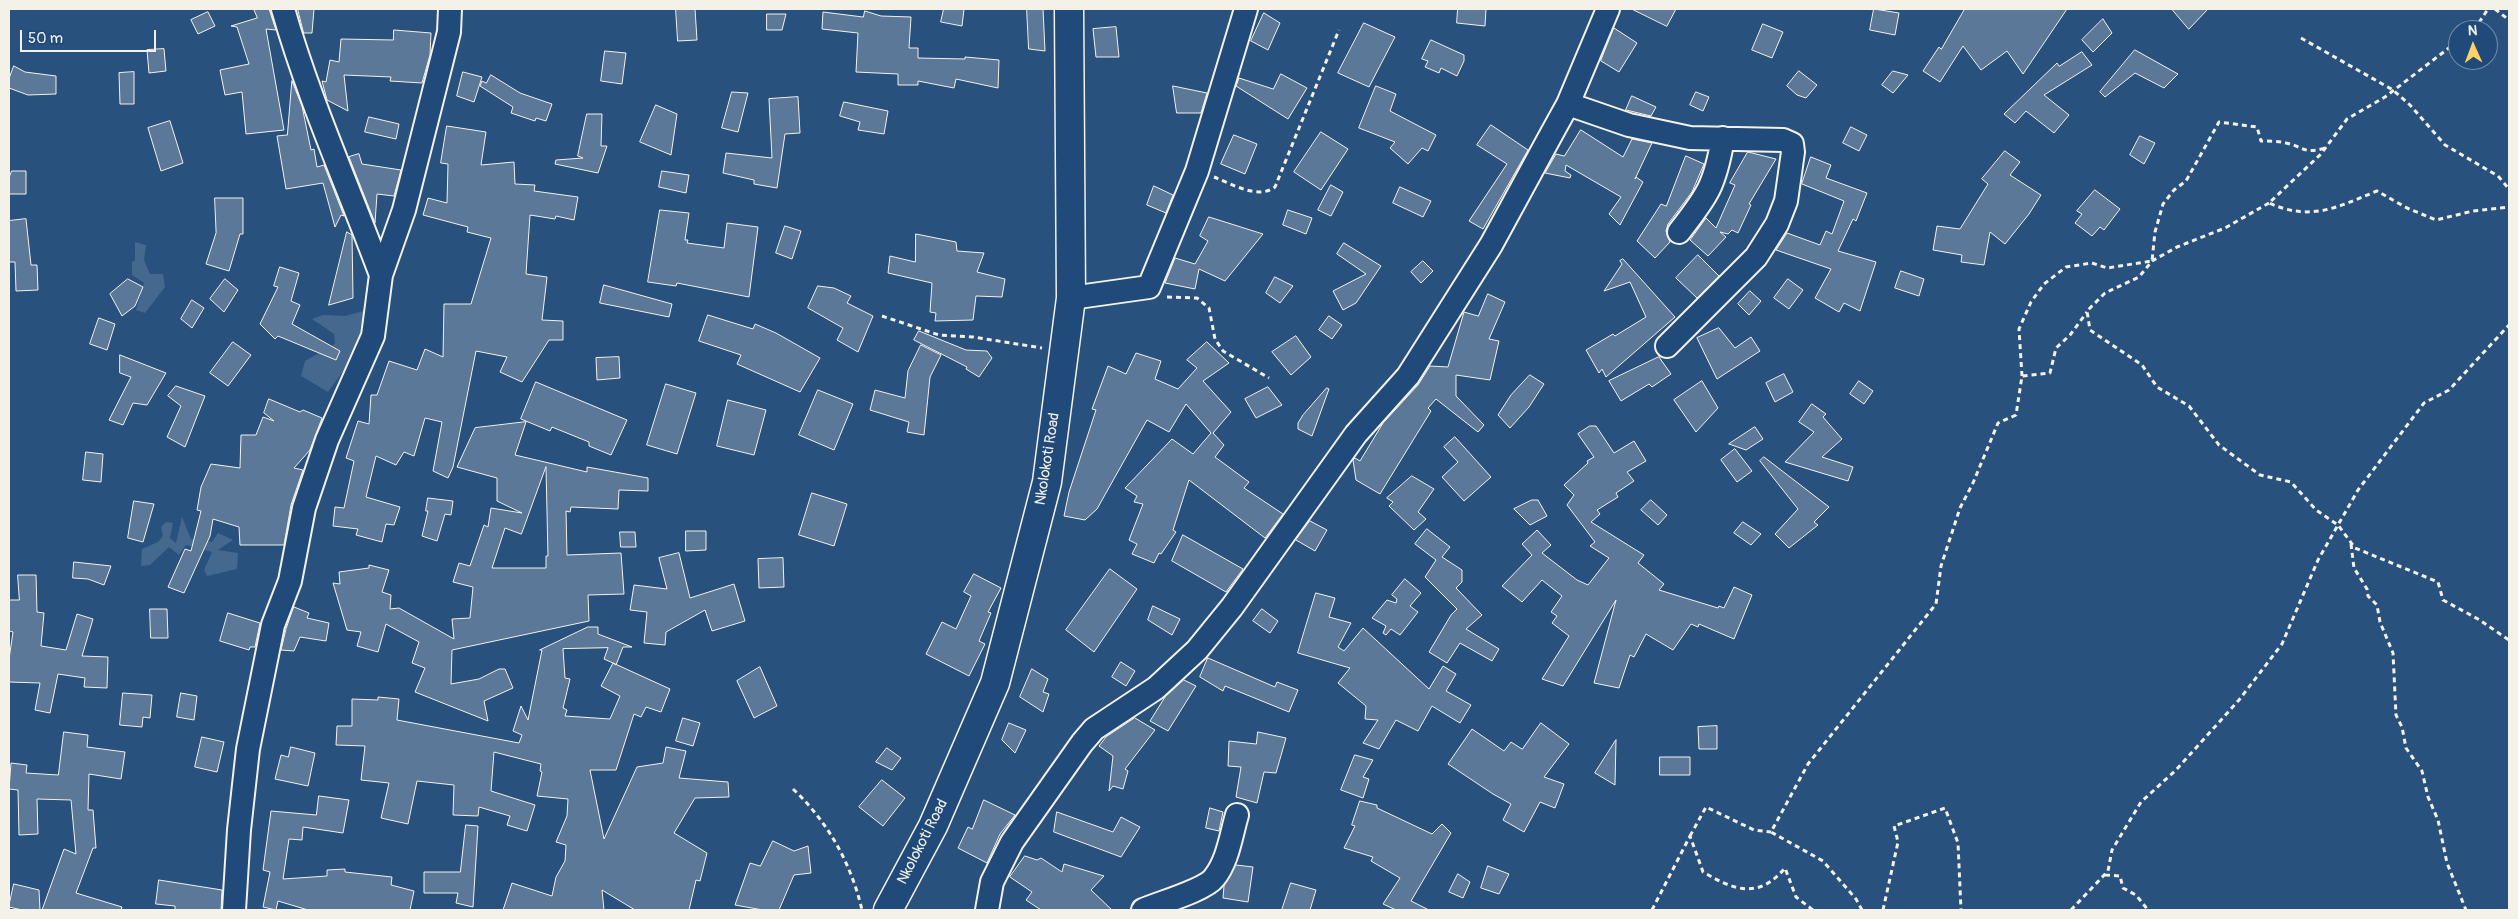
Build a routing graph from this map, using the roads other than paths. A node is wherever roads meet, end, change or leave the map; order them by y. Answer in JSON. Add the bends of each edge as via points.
{"nodes":[{"id":1,"x":283,"y":9,"type":"edge"},
{"id":2,"x":450,"y":9,"type":"edge"},
{"id":3,"x":1069,"y":9,"type":"edge"},
{"id":4,"x":1246,"y":9,"type":"edge"},
{"id":5,"x":1608,"y":9,"type":"edge"},
{"id":6,"x":1568,"y":104,"type":"junction"},
{"id":7,"x":1723,"y":138,"type":"junction"},
{"id":8,"x":1680,"y":232,"type":"dead end"},
{"id":9,"x":381,"y":275,"type":"junction"},
{"id":10,"x":1072,"y":298,"type":"junction"},
{"id":11,"x":1667,"y":346,"type":"dead end"},
{"id":12,"x":1237,"y":815,"type":"dead end"},
{"id":13,"x":234,"y":910,"type":"edge"},
{"id":14,"x":888,"y":910,"type":"edge"},
{"id":15,"x":987,"y":910,"type":"edge"},
{"id":16,"x":1143,"y":910,"type":"edge"}],
"edges":[{"from":1,"to":9,"type":"street","via":[[297,59]]},
{"from":2,"to":9,"type":"street","via":[[449,32],[404,210]]},
{"from":3,"to":10,"type":"main road","name":"Nkolokoti Road"},
{"from":4,"to":10,"type":"street","via":[[1197,171],[1149,287]]},
{"from":5,"to":6,"type":"street"},
{"from":6,"to":7,"type":"street","via":[[1660,133],[1690,138]]},
{"from":6,"to":15,"type":"street","via":[[1491,245],[1408,376],[1356,434],[1232,607],[1197,650],[1156,688],[1094,729],[1082,743],[1012,842],[992,882]]},
{"from":7,"to":8,"type":"street","via":[[1712,186]]},
{"from":7,"to":11,"type":"street","via":[[1783,140],[1792,144],[1786,201],[1777,224],[1756,257]]},
{"from":9,"to":13,"type":"street","via":[[373,336],[327,440],[304,508],[290,581],[273,625],[248,749]]},
{"from":10,"to":14,"type":"main road","name":"Nkolokoti Road","via":[[1047,482],[996,683],[933,826]]},
{"from":12,"to":16,"type":"street","via":[[1214,879]]}]}
